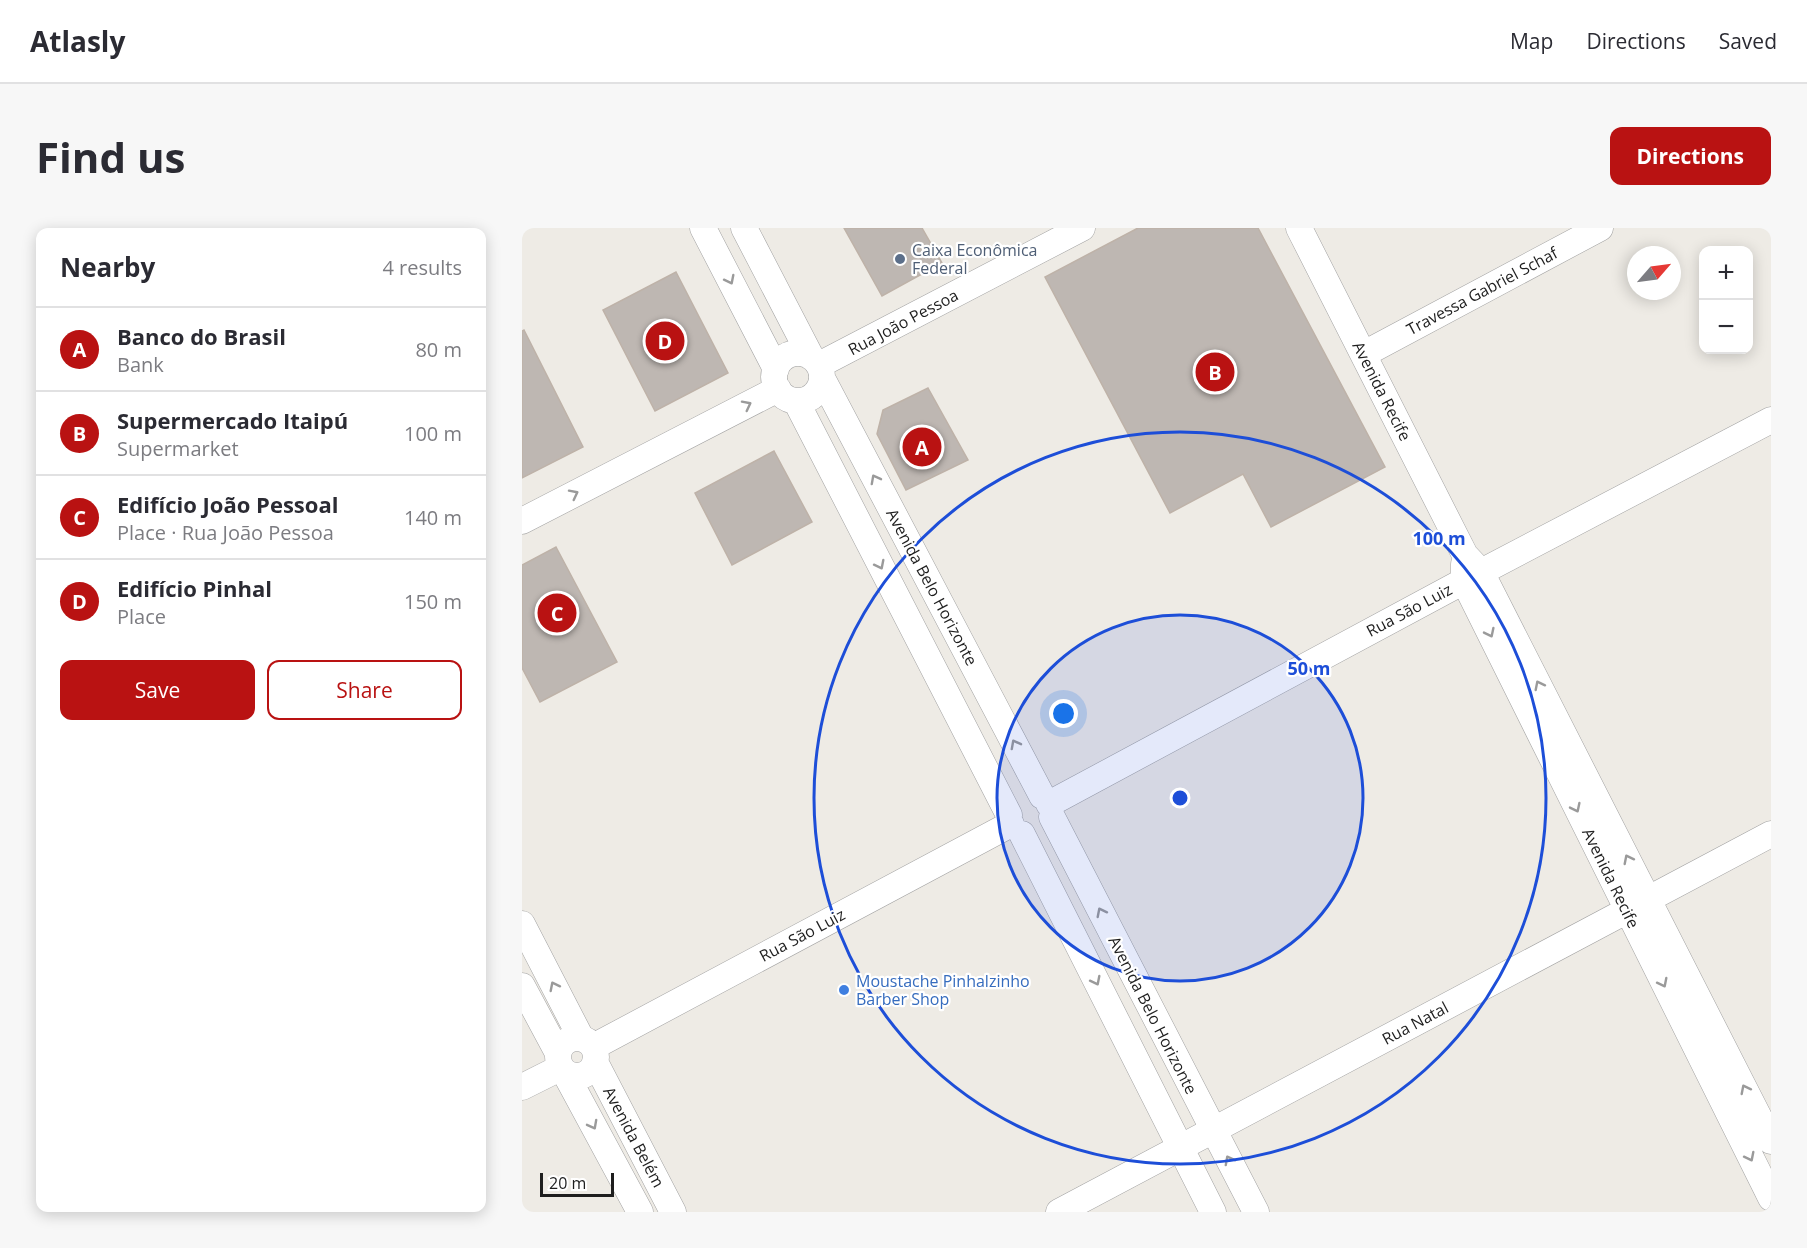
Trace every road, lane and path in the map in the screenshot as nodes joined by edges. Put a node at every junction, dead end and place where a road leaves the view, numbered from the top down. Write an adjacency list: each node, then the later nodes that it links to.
1 (703, 228): 8 (street, one-way to 8)
2 (744, 228): 7 (street, Avenida Belo Horizonte)
3 (1082, 228): 7 (street, Rua João Pessoa)
4 (1299, 228): 6 (street, Avenida Recife)
5 (1600, 228): 6 (street, Travessa Gabriel Schaf)
6 (1364, 354): 11 (street, Avenida Recife)
7 (817, 367): 8 (street); 8 (street); 12 (street, Avenida Belo Horizonte, one-way to 7)
8 (783, 386): 10 (street, one-way to 8); 13 (street, one-way to 13)
9 (1771, 420): 11 (street, Rua São Luiz)
10 (522, 521)
11 (1470, 569): 12 (street, Rua São Luiz); 15 (street, Avenida Recife)
12 (1048, 806): 13 (street); 13 (street); 21 (street, Avenida Belo Horizonte, one-way to 12)
13 (1014, 825): 18 (street, Rua São Luiz); 23 (street, one-way to 23)
14 (1771, 834): 15 (street, Rua Natal)
15 (1638, 905): 21 (street, Rua Natal); 22 (street, Avenida Recife, one-way to 15); 24 (street, Avenida Recife, one-way to 24)
16 (522, 924): 18 (street, Avenida Belém, one-way to 16)
17 (522, 986): 19 (street, Avenida Belém)
18 (590, 1049): 19 (street); 19 (street); 25 (street, Avenida Belém)
19 (561, 1065): 20 (street); 26 (street, Avenida Belém, one-way to 26)
20 (522, 1087)
21 (1213, 1130): 23 (street, Rua Natal); 29 (street, Avenida Belo Horizonte, one-way to 21)
22 (1771, 1141)
23 (1180, 1148): 27 (street, Rua Natal); 28 (street)
24 (1771, 1198)
25 (666, 1209)
26 (640, 1212)
27 (1059, 1212)
28 (1213, 1212)
29 (1256, 1212)

